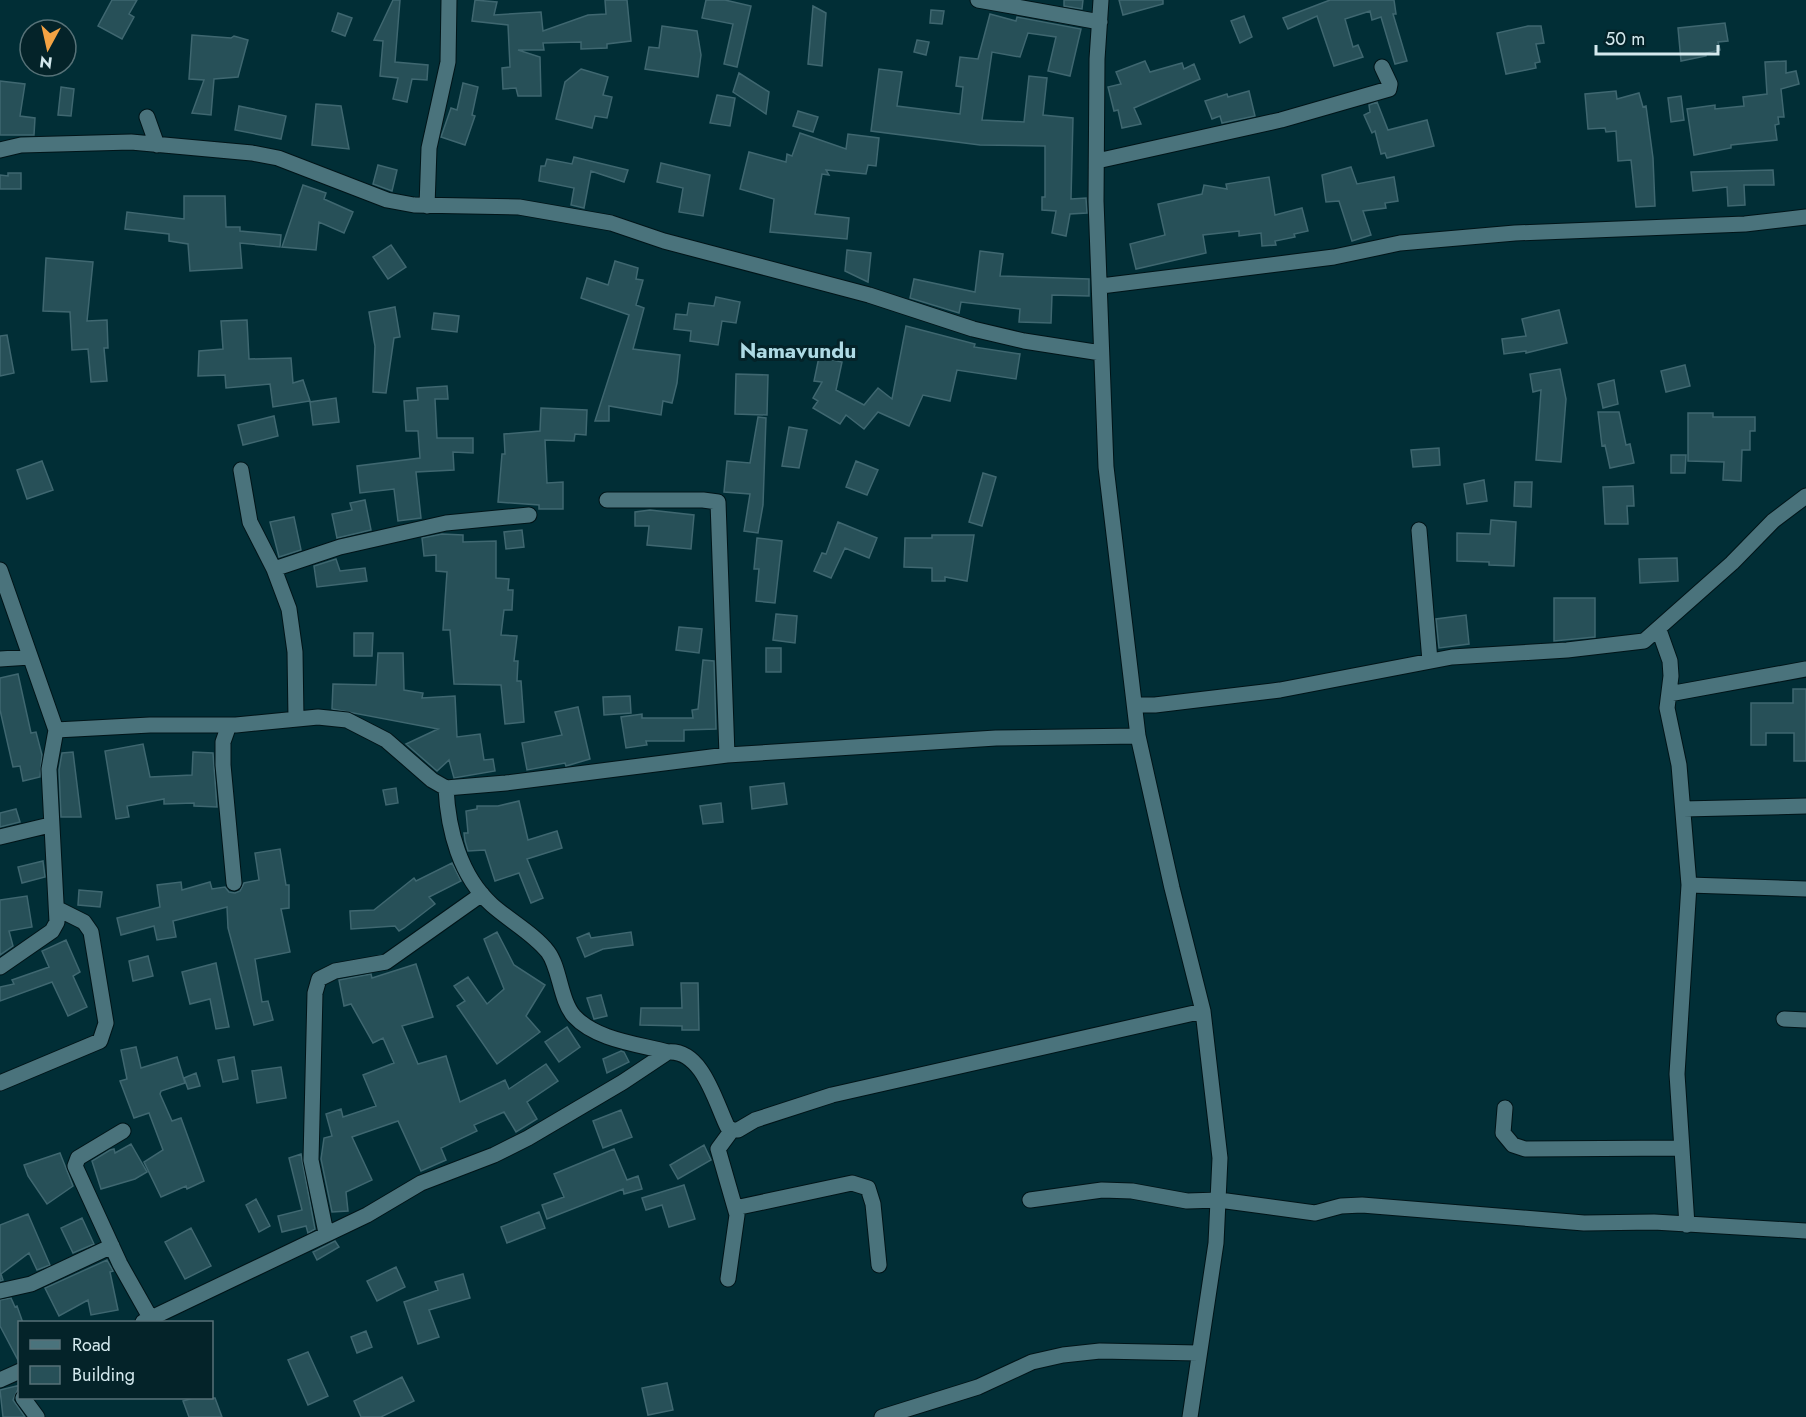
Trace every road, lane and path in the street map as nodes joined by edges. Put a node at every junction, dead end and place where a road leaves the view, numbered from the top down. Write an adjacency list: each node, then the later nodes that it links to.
1 (449, 0): 10 (street)
2 (978, 0): 4 (street)
3 (1101, 0): 4 (street)
4 (1100, 22): 9 (street)
5 (1382, 67): 9 (street)
6 (147, 117): 7 (street)
7 (157, 145): 8 (street); 10 (street)
8 (0, 150)
9 (1097, 161): 12 (street)
10 (427, 206): 13 (street)
11 (1806, 217): 12 (street)
12 (1101, 286): 13 (street)
13 (1101, 353): 27 (street)
14 (241, 470): 19 (street)
15 (1806, 496): 21 (street)
16 (607, 500): 32 (street)
17 (529, 515): 19 (street)
18 (1419, 530): 24 (street)
19 (274, 569): 28 (street)
20 (0, 570): 22 (street)
21 (1659, 630): 24 (street); 26 (street)
22 (30, 657): 23 (street); 30 (street)
23 (0, 659)
24 (1430, 661): 27 (street)
25 (1806, 669): 26 (street)
26 (1669, 694): 35 (street)
27 (1135, 705): 31 (street)
28 (297, 719): 29 (street); 33 (street)
29 (229, 725): 30 (street); 38 (street)
30 (56, 730): 36 (street)
31 (1138, 736): 32 (street); 44 (street)
32 (727, 755): 33 (street)
33 (446, 788): 41 (street)
34 (1806, 807): 35 (street)
35 (1683, 809): 39 (street)
36 (50, 825): 37 (street); 42 (street)
37 (0, 837)
38 (234, 883)
39 (1689, 885): 40 (street); 52 (street)
40 (1806, 889)
41 (482, 894): 47 (street); 58 (street)
42 (58, 909): 43 (street); 48 (street)
43 (0, 967)
44 (1203, 1011): 50 (street); 54 (street)
45 (1784, 1019): 46 (street)
46 (1806, 1020)
47 (668, 1052): 50 (street); 58 (street)
48 (0, 1083)
49 (1505, 1108): 52 (street)
50 (732, 1130): 55 (street)
51 (123, 1131): 59 (street)
52 (1681, 1148): 56 (street)
53 (1030, 1200): 54 (street)
54 (1219, 1200): 56 (street); 64 (street)
55 (735, 1208): 60 (street); 61 (street)
56 (1687, 1225): 57 (street)
57 (1806, 1231)
58 (326, 1233): 63 (street)
59 (112, 1246): 62 (street); 63 (street)
60 (879, 1265)
61 (728, 1279)
62 (0, 1291)
63 (147, 1321)
64 (1198, 1353): 67 (street); 68 (street)
65 (24, 1399): 66 (street)
66 (37, 1417)
67 (882, 1417)
68 (1190, 1417)

